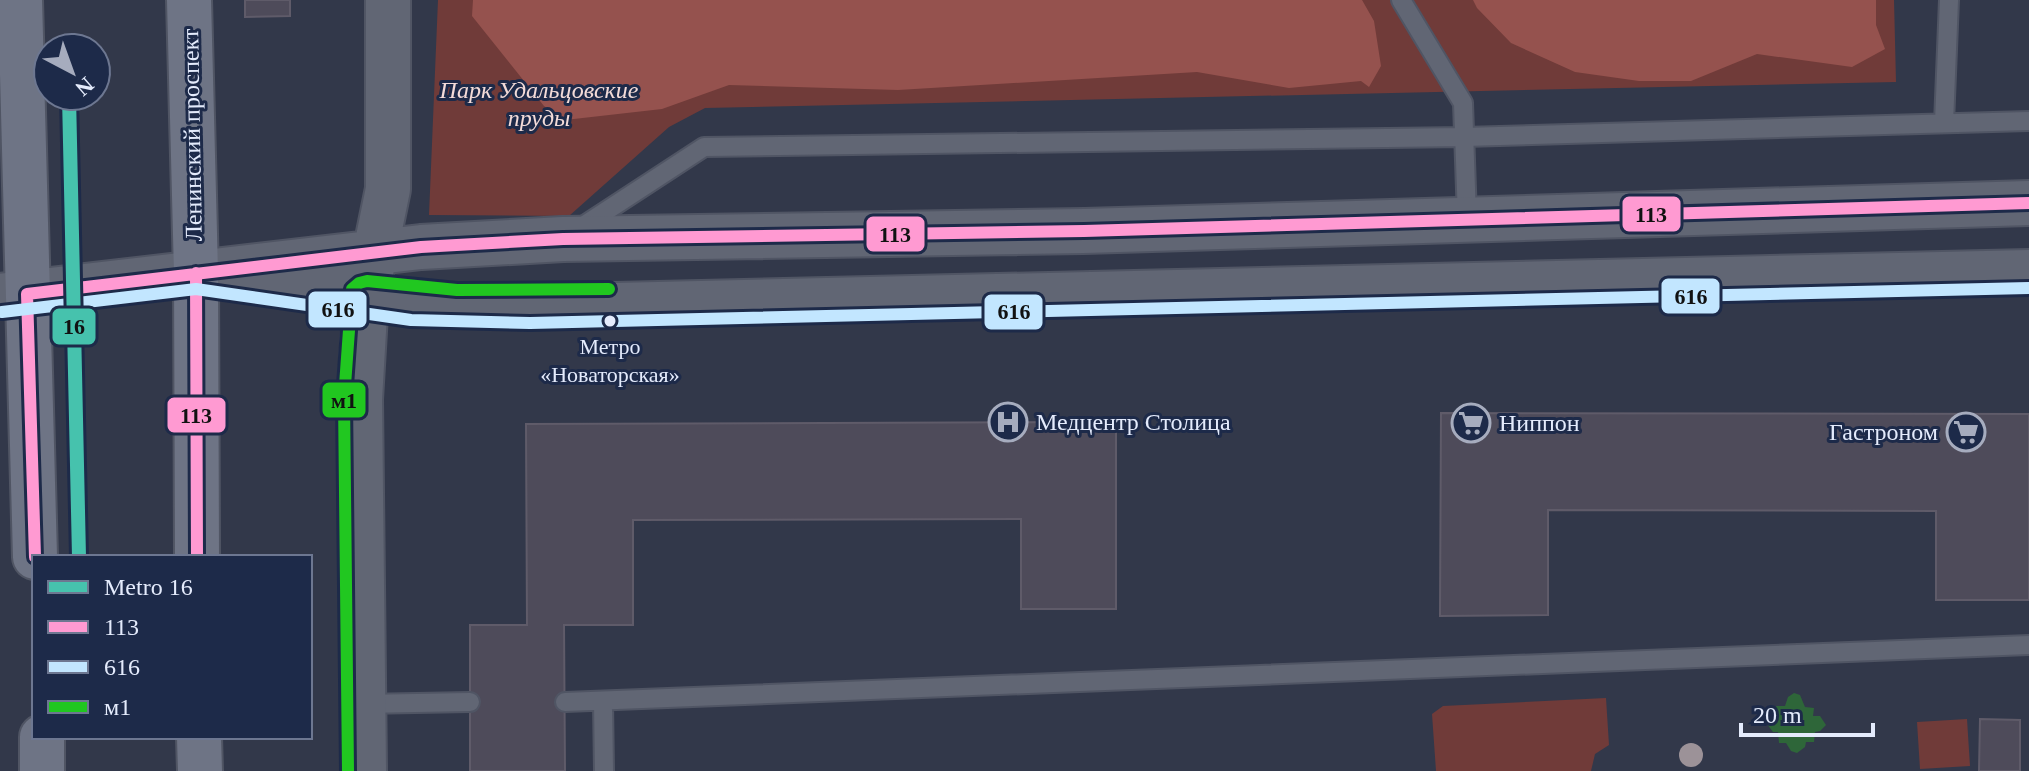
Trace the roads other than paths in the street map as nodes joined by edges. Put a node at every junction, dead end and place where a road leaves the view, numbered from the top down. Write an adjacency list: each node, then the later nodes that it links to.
1 (20, 0): 15 (main road)
2 (189, 0): 14 (main road, Ленинский проспект)
3 (388, 0): 12 (street)
4 (1401, 0): 8 (lane)
5 (1949, 0): 7 (lane)
6 (2029, 121): 7 (lane)
7 (1944, 123): 8 (lane)
8 (1464, 137): 10 (lane); 11 (lane)
9 (2029, 203): 10 (street)
10 (1467, 218): 11 (street)
11 (563, 239): 12 (street)
12 (373, 254): 14 (street); 16 (street)
13 (2029, 272): 16 (street)
14 (196, 273): 15 (street); 16 (street); 18 (main road, Ленинский проспект)
15 (14, 295): 17 (main road)
16 (366, 297): 23 (street)
17 (35, 555)
18 (197, 555)
19 (2029, 645): 22 (lane)
20 (470, 702): 23 (lane)
21 (565, 702): 22 (lane)
22 (603, 702): 29 (lane)
23 (362, 704): 28 (street)
24 (42, 739): 26 (main road)
25 (199, 739): 27 (main road)
26 (42, 771)
27 (200, 771)
28 (364, 771)
29 (604, 771)

